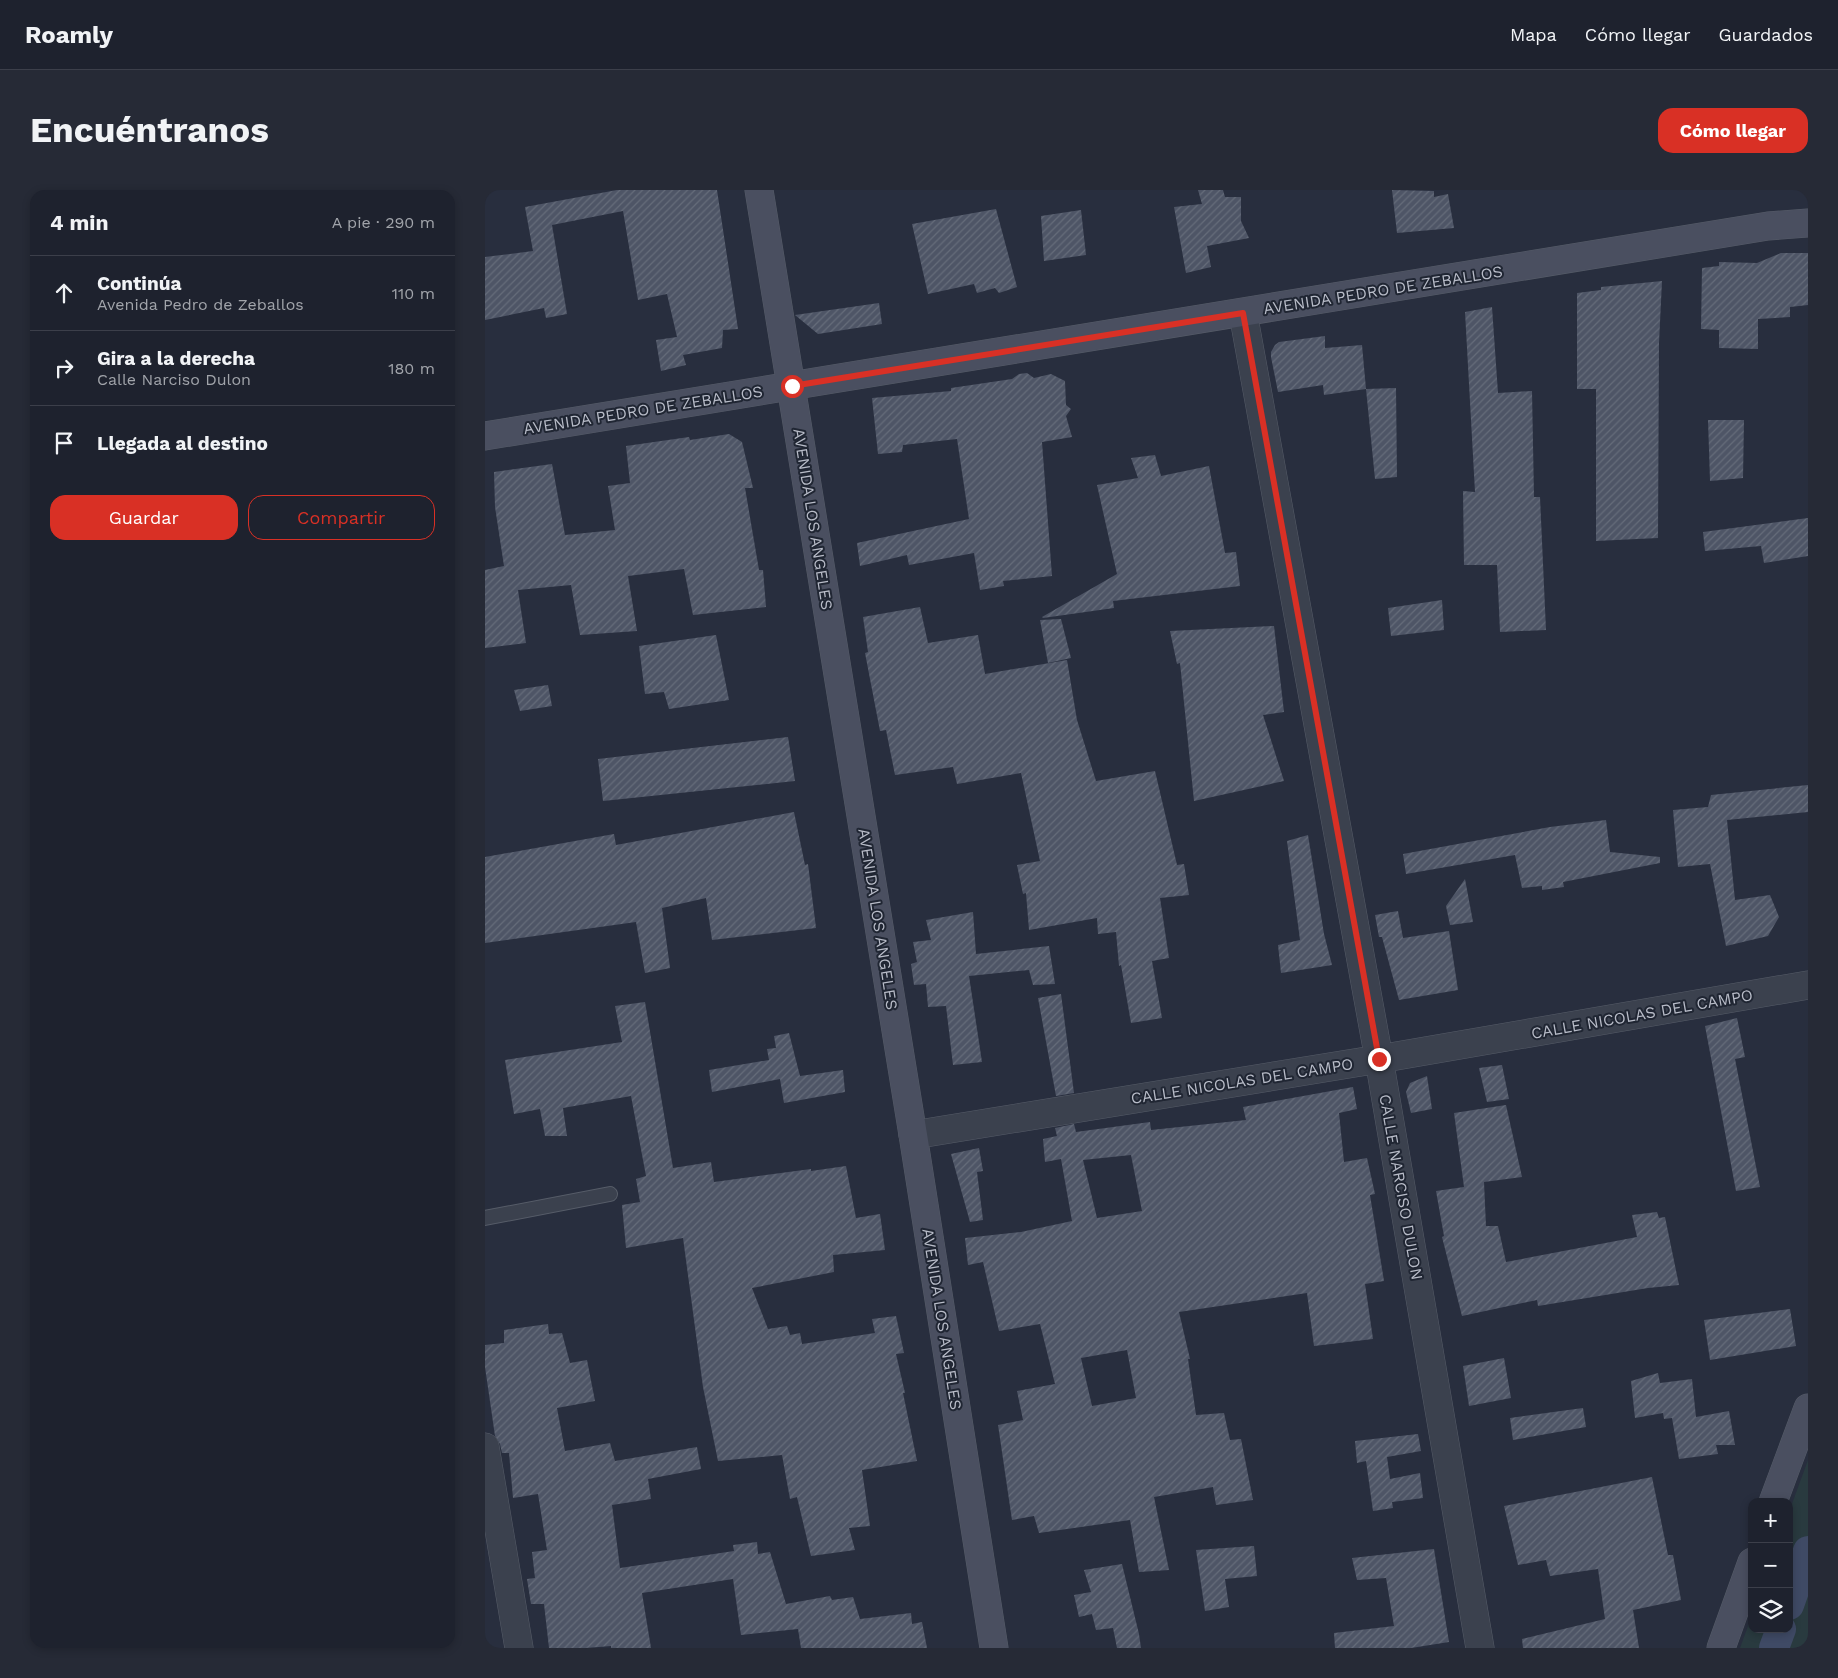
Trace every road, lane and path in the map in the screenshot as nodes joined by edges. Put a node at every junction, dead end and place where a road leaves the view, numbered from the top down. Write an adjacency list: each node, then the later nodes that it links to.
1 (759, 190): 4 (street, AVENIDA LOS ANGELES)
2 (1808, 223): 3 (street, AVENIDA PEDRO DE ZEBALLOS)
3 (1243, 313): 4 (street, AVENIDA PEDRO DE ZEBALLOS); 7 (street, CALLE NARCISO DULON)
4 (792, 386): 5 (street, AVENIDA PEDRO DE ZEBALLOS); 8 (street, AVENIDA LOS ANGELES)
5 (485, 436)
6 (1808, 985): 7 (street, CALLE NICOLAS DEL CAMPO)
7 (1379, 1059): 8 (street, CALLE NICOLAS DEL CAMPO); 17 (street, CALLE NARCISO DULON)
8 (913, 1135): 16 (street, AVENIDA LOS ANGELES)
9 (610, 1194): 10 (lane)
10 (485, 1218)
11 (1808, 1408): 13 (street)
12 (485, 1447): 15 (street)
13 (1774, 1498)
14 (1748, 1573): 18 (street)
15 (519, 1648)
16 (994, 1648)
17 (1480, 1648)
18 (1721, 1648)

